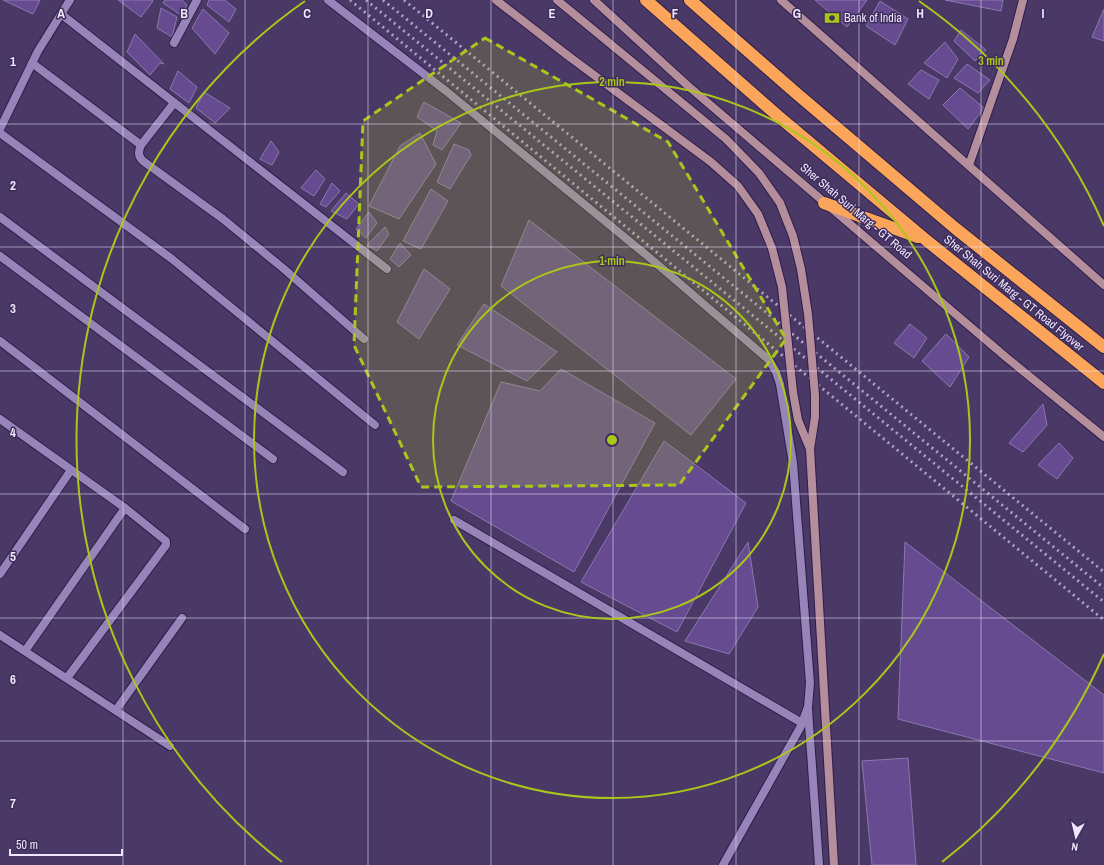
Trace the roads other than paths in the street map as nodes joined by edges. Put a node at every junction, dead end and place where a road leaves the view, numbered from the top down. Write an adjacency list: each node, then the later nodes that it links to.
1 (70, 0): 11 (street)
2 (197, 0): 12 (street)
3 (328, 0): 44 (street)
4 (496, 0): 32 (street, bridge)
5 (558, 0): 32 (street, bridge)
6 (594, 0): 19 (street, Sher Shah Suri Marg - GT Road)
7 (646, 0): 21 (highway, Sher Shah Suri Marg - GT Road)
8 (690, 0): 27 (highway)
9 (781, 0): 18 (street)
10 (1023, 0): 18 (street)
11 (61, 14): 13 (street); 14 (street)
12 (174, 44)
13 (32, 63): 15 (street); 17 (street)
14 (174, 103): 17 (street); 23 (street)
15 (0, 129)
16 (0, 133): 30 (street)
17 (140, 145): 25 (street)
18 (969, 166): 24 (street)
19 (824, 203): 21 (highway); 31 (street, Sher Shah Suri Marg - GT Road)
20 (0, 217): 35 (street)
21 (926, 240): 28 (highway, Sher Shah Suri Marg - GT Road Flyover)
22 (0, 256): 33 (street)
23 (387, 269)
24 (1104, 285)
25 (364, 339)
26 (0, 340): 38 (street)
27 (1104, 347)
28 (1104, 383)
29 (1, 423): 34 (street)
30 (375, 425)
31 (1104, 437)
32 (810, 449): 50 (street)
33 (273, 459)
34 (71, 470): 36 (street); 39 (street)
35 (343, 472)
36 (125, 508): 42 (street); 43 (street)
37 (454, 520): 46 (street)
38 (245, 529)
39 (0, 574)
40 (182, 618): 45 (street)
41 (0, 635): 42 (street)
42 (25, 651): 43 (street)
43 (67, 678): 45 (street)
44 (808, 707): 46 (street); 49 (street)
45 (116, 710): 47 (street)
46 (802, 723): 48 (street)
47 (170, 746)
48 (723, 865)
49 (819, 865)
50 (834, 865)

